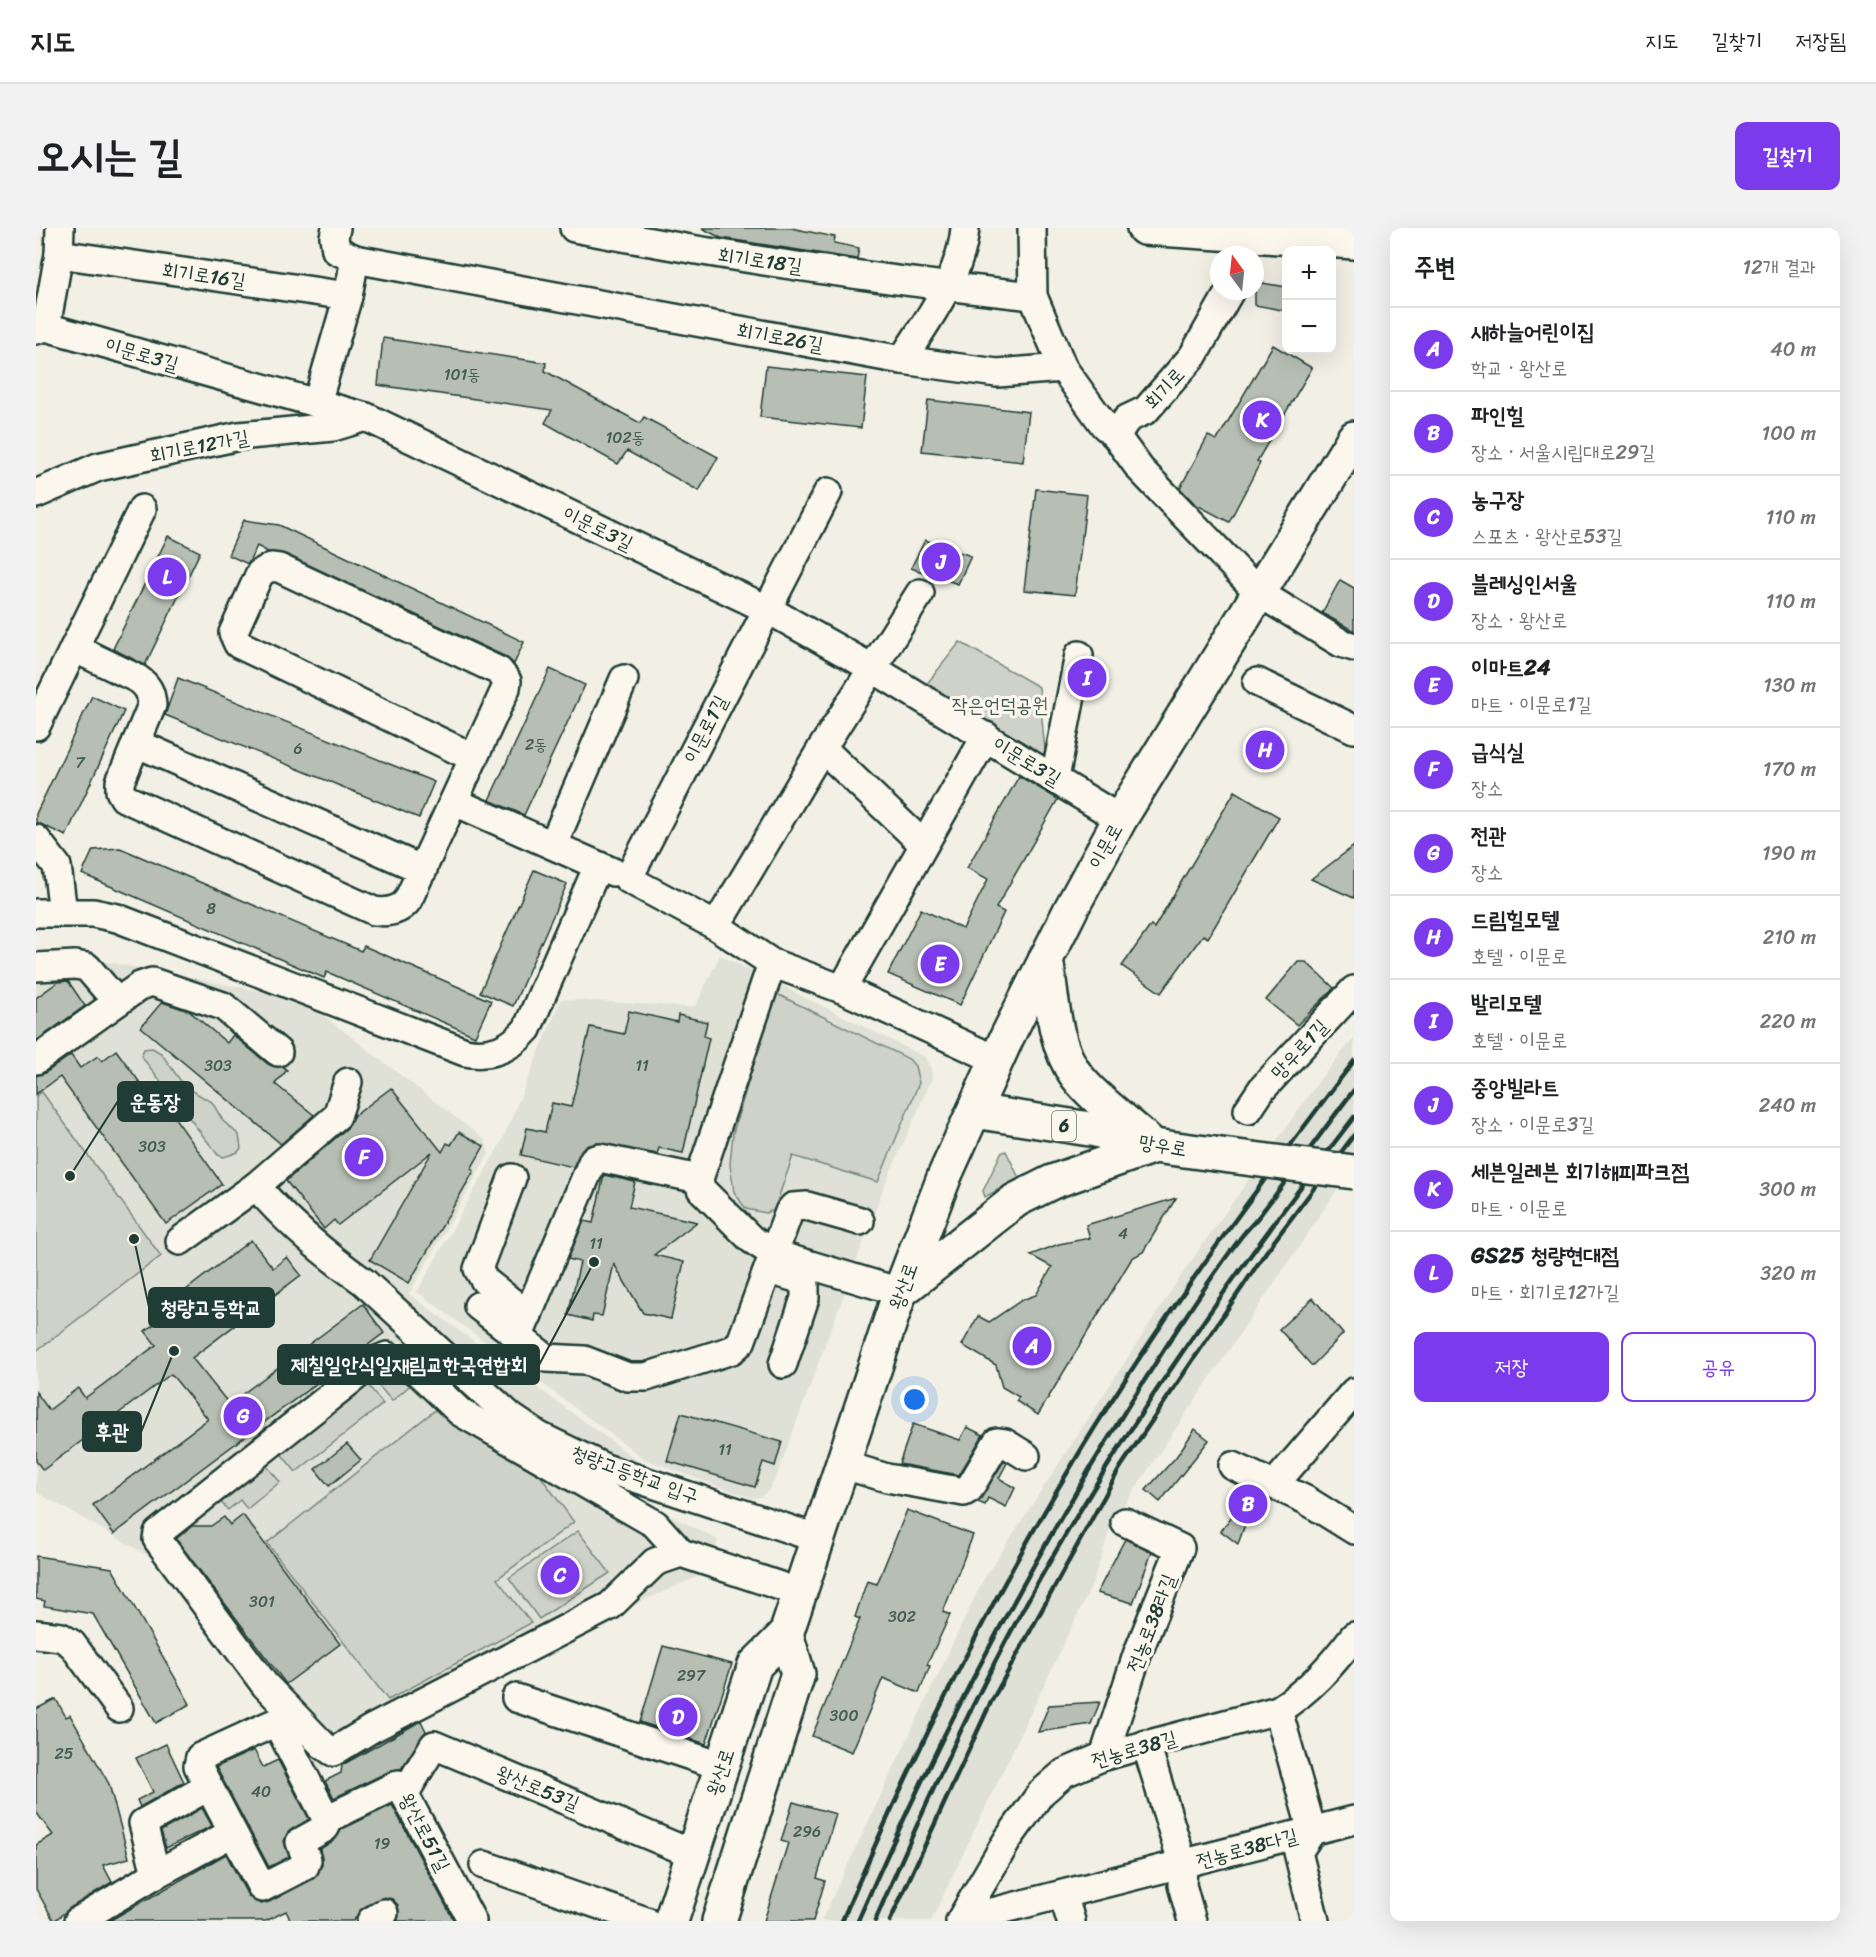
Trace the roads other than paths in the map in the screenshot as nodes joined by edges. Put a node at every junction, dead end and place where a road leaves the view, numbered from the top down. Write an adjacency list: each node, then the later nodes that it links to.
1 (336, 228): 10 (street)
2 (574, 228): 6 (street, 회기로18길)
3 (964, 228): 11 (street)
4 (1032, 228): 13 (street)
5 (1144, 228): 8 (main road)
6 (681, 238): 11 (street, 회기로18길)
7 (60, 241): 12 (street, 회기로16길); 15 (street, 회기로16길)
8 (1241, 244): 9 (main road)
9 (1350, 245)
10 (356, 259): 12 (street); 16 (street, 회기로26길)
11 (947, 287): 13 (street, 회기로18길); 16 (street)
12 (348, 296): 18 (street)
13 (1033, 296): 17 (street)
14 (1225, 300): 20 (street, 회기로)
15 (41, 328): 18 (street, 이문로3길)
16 (902, 360): 17 (street, 회기로26길)
17 (1063, 368): 20 (street)
18 (317, 403): 19 (street, 이문로3길)
19 (366, 417): 23 (street, 회기로12가길); 27 (street, 이문로3길)
20 (1116, 436): 26 (street)
21 (1354, 438): 26 (main road, 이문로)
22 (828, 492): 27 (street, 이문로1길)
23 (36, 494)
24 (142, 509): 29 (street)
25 (920, 593): 31 (street)
26 (1259, 593): 28 (street); 42 (main road, 이문로)
27 (767, 609): 31 (street, 이문로3길); 48 (street, 이문로1길)
28 (1354, 647)
29 (74, 648): 34 (street); 37 (street)
30 (1079, 655): 40 (street)
31 (872, 668): 36 (street, 이문로3길); 38 (street)
32 (624, 680): 45 (street)
33 (1257, 682): 35 (street)
34 (36, 726)
35 (1354, 729)
36 (986, 736): 40 (street, 이문로3길); 44 (street)
37 (136, 743): 47 (street); 47 (street)
38 (822, 748): 44 (street); 51 (street)
39 (474, 758): 39 (street); 41 (street)
40 (1055, 778): 42 (street, 이문로3길)
41 (455, 802): 45 (street); 47 (street)
42 (1120, 819): 52 (main road, 이문로)
43 (36, 839): 49 (street)
44 (923, 844): 55 (street)
45 (553, 845): 46 (street)
46 (598, 866): 48 (street); 49 (street)
47 (423, 870)
48 (628, 879): 51 (street)
49 (63, 912): 50 (street)
50 (36, 913)
51 (716, 926): 53 (street)
52 (1046, 958): 60 (main road, 이문로); 64 (main road)
53 (772, 963): 55 (street); 67 (street)
54 (36, 968): 57 (street)
55 (842, 989): 60 (street)
56 (1354, 990): 62 (street, 망우로1길)
57 (117, 1002): 58 (street); 59 (street)
58 (278, 1052)
59 (36, 1060)
60 (997, 1060): 63 (main road, 이문로)
61 (348, 1082): 68 (street)
62 (1248, 1110)
63 (974, 1111): 64 (main road, 망우로 / 6); 72 (main road, 왕산로)
64 (1154, 1146): 65 (main road, 망우로 / 6, bridge); 72 (main road)
65 (1354, 1172)
66 (512, 1178): 74 (street)
67 (699, 1179): 71 (street); 74 (street)
68 (256, 1185): 70 (street); 83 (street, 청량고등학교 입구)
69 (860, 1221): 71 (street)
70 (180, 1241)
71 (771, 1262): 72 (street); 74 (street); 75 (street)
72 (900, 1292): 78 (main road, 왕산로)
73 (478, 1306): 74 (street)
74 (523, 1326)
75 (783, 1364)
76 (1354, 1392): 80 (street)
77 (1026, 1456): 78 (street)
78 (844, 1465): 83 (main road, 왕산로)
79 (1233, 1466): 80 (street)
80 (1274, 1485): 82 (street)
81 (1125, 1522): 93 (street, 전농로38라길)
82 (1354, 1530)
83 (819, 1539): 85 (main road, 왕산로)
84 (681, 1553): 84 (street); 85 (street)
85 (801, 1593): 87 (main road, 왕산로)
86 (36, 1634): 90 (street)
87 (786, 1634): 94 (main road, 왕산로); 111 (main road)
88 (1354, 1636): 91 (street, 전농로38길)
89 (516, 1698): 94 (street)
90 (119, 1708)
91 (1278, 1710): 92 (street, 전농로38길); 99 (street, 전농로38다길)
92 (1146, 1744): 93 (street, 전농로38길); 103 (street, 전농로38다길)
93 (1104, 1755): 106 (street, 전농로38길)
94 (721, 1766): 101 (main road, 왕산로)
95 (203, 1777): 97 (street); 100 (street); 104 (street)
96 (405, 1793): 97 (street, 왕산로51길); 101 (street, 왕산로53길); 108 (street, 왕산로51길)
97 (327, 1819): 100 (street)
98 (1354, 1820): 99 (street, 전농로38다길)
99 (1312, 1831): 103 (street, 전농로38다길); 114 (street)
100 (232, 1833): 104 (street)
101 (693, 1854): 110 (main road, 왕산로)
102 (484, 1865): 109 (street)
103 (1183, 1865): 105 (street, 전농로38다길); 113 (street)
104 (156, 1874): 107 (street)
105 (1063, 1895): 106 (street, 전농로38다길); 112 (street)
106 (960, 1920)
107 (78, 1921)
108 (472, 1921)
109 (646, 1921)
110 (671, 1921)
111 (719, 1921)
112 (1071, 1921)
113 (1192, 1921)
114 (1315, 1921)

